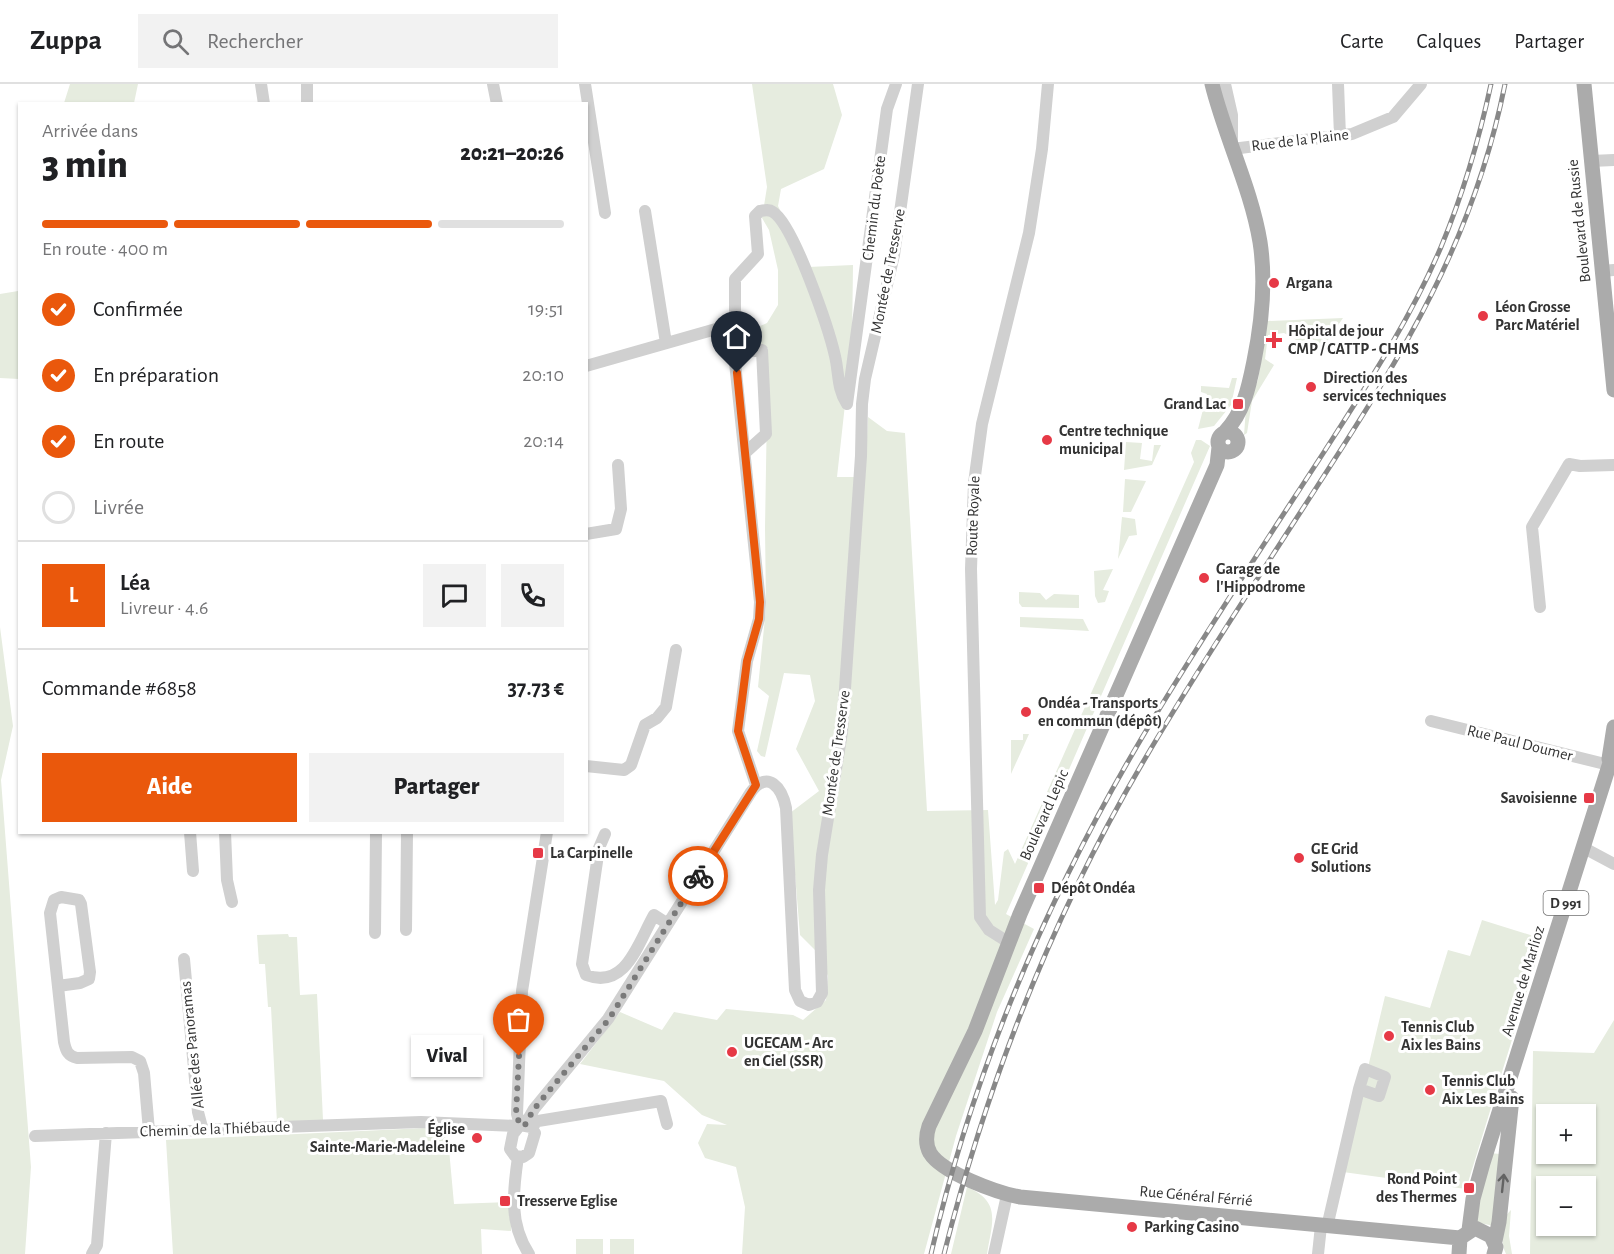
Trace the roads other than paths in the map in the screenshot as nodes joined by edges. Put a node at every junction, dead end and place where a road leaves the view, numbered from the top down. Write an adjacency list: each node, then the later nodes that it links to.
1 (261, 84): 13 (street)
2 (307, 84): 14 (street)
3 (493, 84): 15 (street)
4 (585, 84): 16 (street)
5 (896, 84): 29 (street, Chemin du Poète)
6 (918, 84): 25 (street, Montée de Tresserve)
7 (1048, 84): 54 (street, Route Royale)
8 (1212, 84): 19 (main road)
9 (1225, 84): 19 (street)
10 (1338, 84): 18 (street)
11 (1421, 84): 18 (street, Rue de la Plaine)
12 (1588, 89): 20 (main road, Boulevard de Russie)
13 (264, 102)
14 (307, 102)
15 (497, 102)
16 (588, 102)
17 (588, 103): 22 (street)
18 (1340, 136): 19 (street, Rue de la Plaine)
19 (1232, 149): 54 (main road, Boulevard Lepic)
20 (1601, 161): 23 (main road, Boulevard de Russie)
21 (645, 211): 26 (street)
22 (605, 213)
23 (1608, 270): 24 (main road, Boulevard de Russie); 28 (main road, Boulevard de Russie)
24 (1614, 313)
25 (875, 334): 29 (street); 40 (street, Montée de Tresserve)
26 (666, 343): 27 (street); 29 (street)
27 (588, 365)
28 (1614, 390)
29 (847, 404)
30 (746, 452): 30 (street); 40 (street)
31 (618, 465): 33 (street)
32 (1614, 465): 34 (street)
33 (588, 534)
34 (1540, 607)
35 (676, 650): 39 (street)
36 (1431, 721): 38 (street, Rue Paul Doumer)
37 (1614, 727): 38 (main road, Avenue de Marlioz / D 991)
38 (1611, 758): 47 (main road, Avenue de Marlioz / D 991)
39 (588, 766)
40 (756, 785): 51 (street)
41 (190, 834): 49 (street)
42 (225, 834): 50 (street)
43 (376, 834): 53 (street)
44 (407, 834): 52 (street)
45 (547, 834): 60 (street)
46 (605, 834): 51 (street)
47 (1584, 848): 48 (street); 57 (main road, Avenue de Marlioz / D 991)
48 (1614, 864)
49 (193, 871)
50 (232, 902)
51 (668, 924): 60 (street)
52 (406, 930)
53 (375, 933)
54 (1008, 942): 66 (main road, Boulevard Lepic)
55 (184, 959): 62 (street, Allée des Panoramas)
56 (58, 986): 56 (street); 61 (street)
57 (1514, 1070): 69 (main road, Avenue de Marlioz / D 991); 70 (main road, Avenue de Marlioz / D 991, one-way to 57)
58 (1359, 1089): 68 (street)
59 (667, 1124): 60 (street)
60 (521, 1127): 62 (street, Chemin de la Thiébaude); 65 (street); 65 (street)
61 (149, 1131): 62 (street, Chemin de la Thiébaude); 63 (street, Chemin de la Thiébaude)
62 (203, 1131)
63 (106, 1133): 64 (street, Chemin de la Thiébaude); 71 (street)
64 (35, 1136)
65 (518, 1157): 72 (street)
66 (955, 1171): 67 (main road, Rue Général Férrié)
67 (1007, 1195): 68 (main road, Rue Général Férrié); 73 (street)
68 (1324, 1226): 69 (main road, Rue Général Férrié); 74 (street)
69 (1461, 1243): 70 (main road)
70 (1495, 1247)
71 (92, 1254)
72 (529, 1254)
73 (994, 1254)
74 (1318, 1254)

